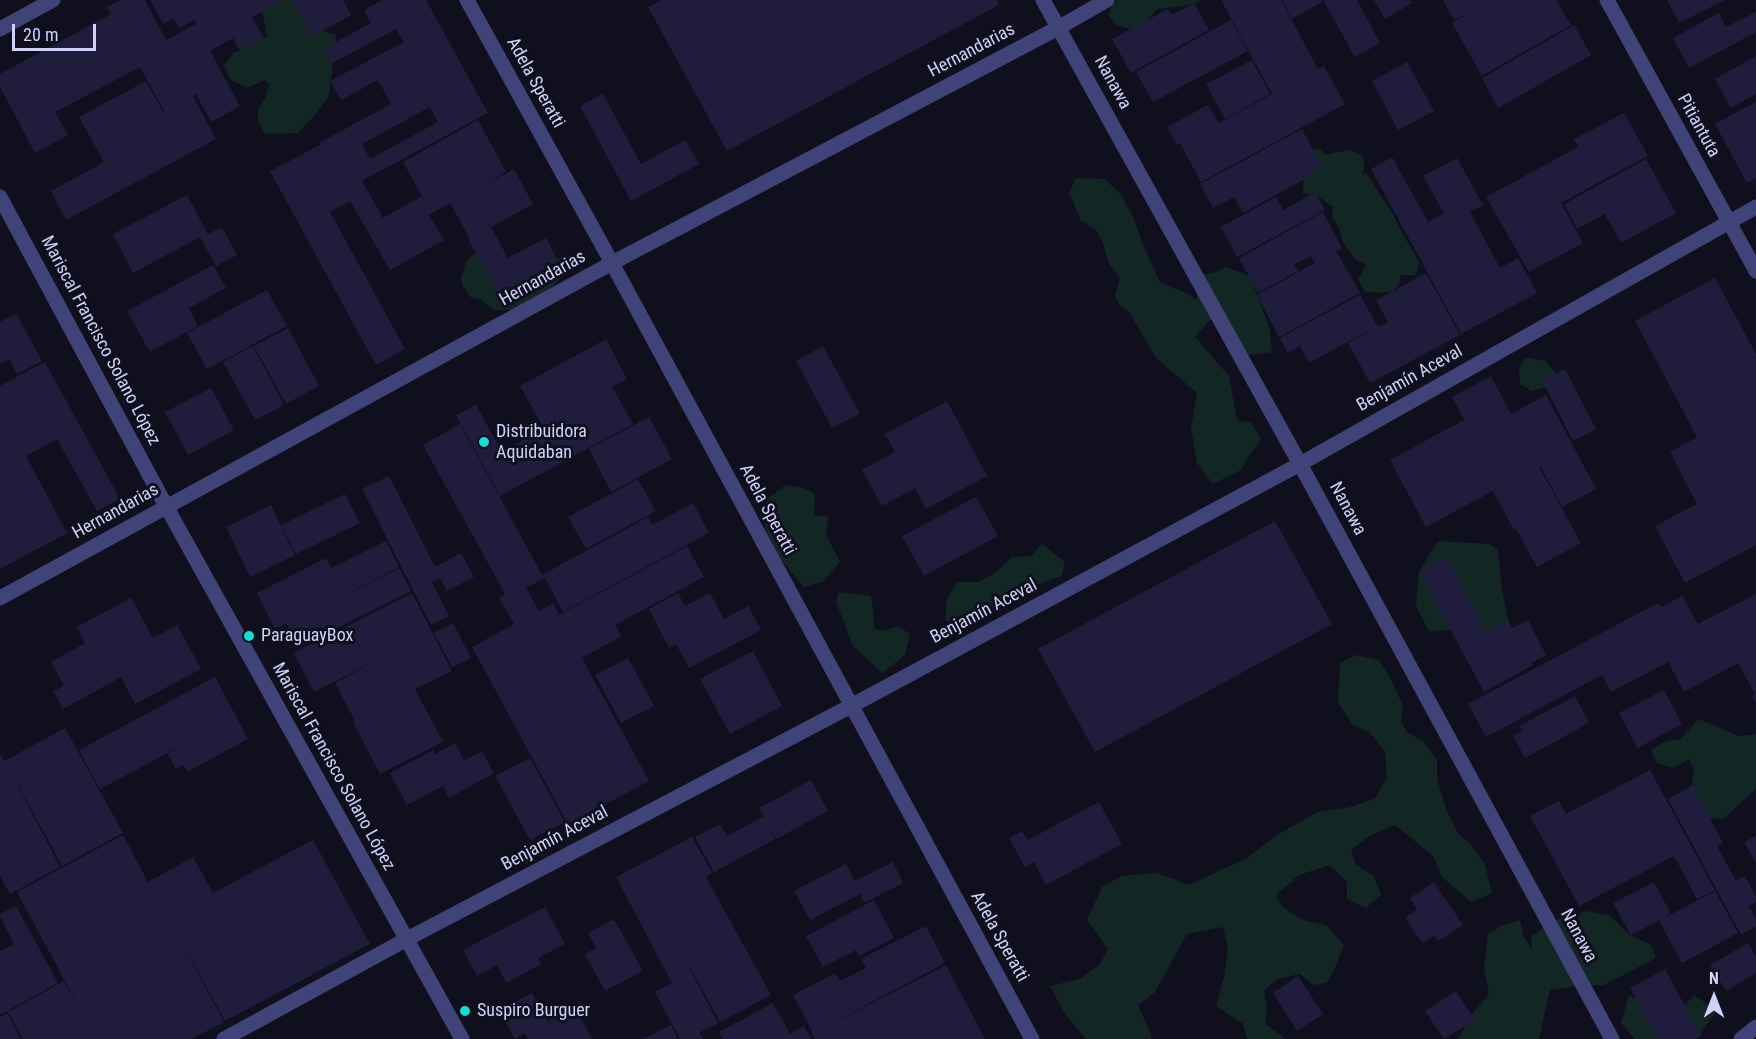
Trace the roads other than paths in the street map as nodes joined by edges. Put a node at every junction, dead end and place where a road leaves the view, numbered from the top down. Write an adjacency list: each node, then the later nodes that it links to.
1 (53, 0): 7 (street)
2 (466, 0): 11 (street, Adela Speratti)
3 (1043, 0): 6 (street, Nanawa)
4 (1107, 0): 6 (street, Hernandarias)
5 (1607, 0): 10 (street, Pitiantuta)
6 (1058, 28): 11 (street, Hernandarias); 13 (street, Nanawa)
7 (0, 29)
8 (0, 197): 14 (street, Mariscal Francisco Solano López)
9 (1756, 207): 10 (street, Benjamín Aceval)
10 (1729, 222): 12 (street, Pitiantuta); 13 (street, Benjamín Aceval)
11 (612, 263): 14 (street, Hernandarias); 16 (street, Adela Speratti)
12 (1756, 271)
13 (1300, 464): 16 (street, Benjamín Aceval); 22 (street, Nanawa)
14 (166, 506): 15 (street, Hernandarias); 17 (street, Mariscal Francisco Solano López)
15 (0, 598)
16 (851, 706): 17 (street, Benjamín Aceval); 21 (street, Adela Speratti)
17 (406, 939): 19 (street, Benjamín Aceval); 20 (street, Mariscal Francisco Solano López)
18 (1756, 1027): 23 (street)
19 (224, 1039)
20 (462, 1039)
21 (1032, 1039)
22 (1612, 1039)
23 (1741, 1039)

